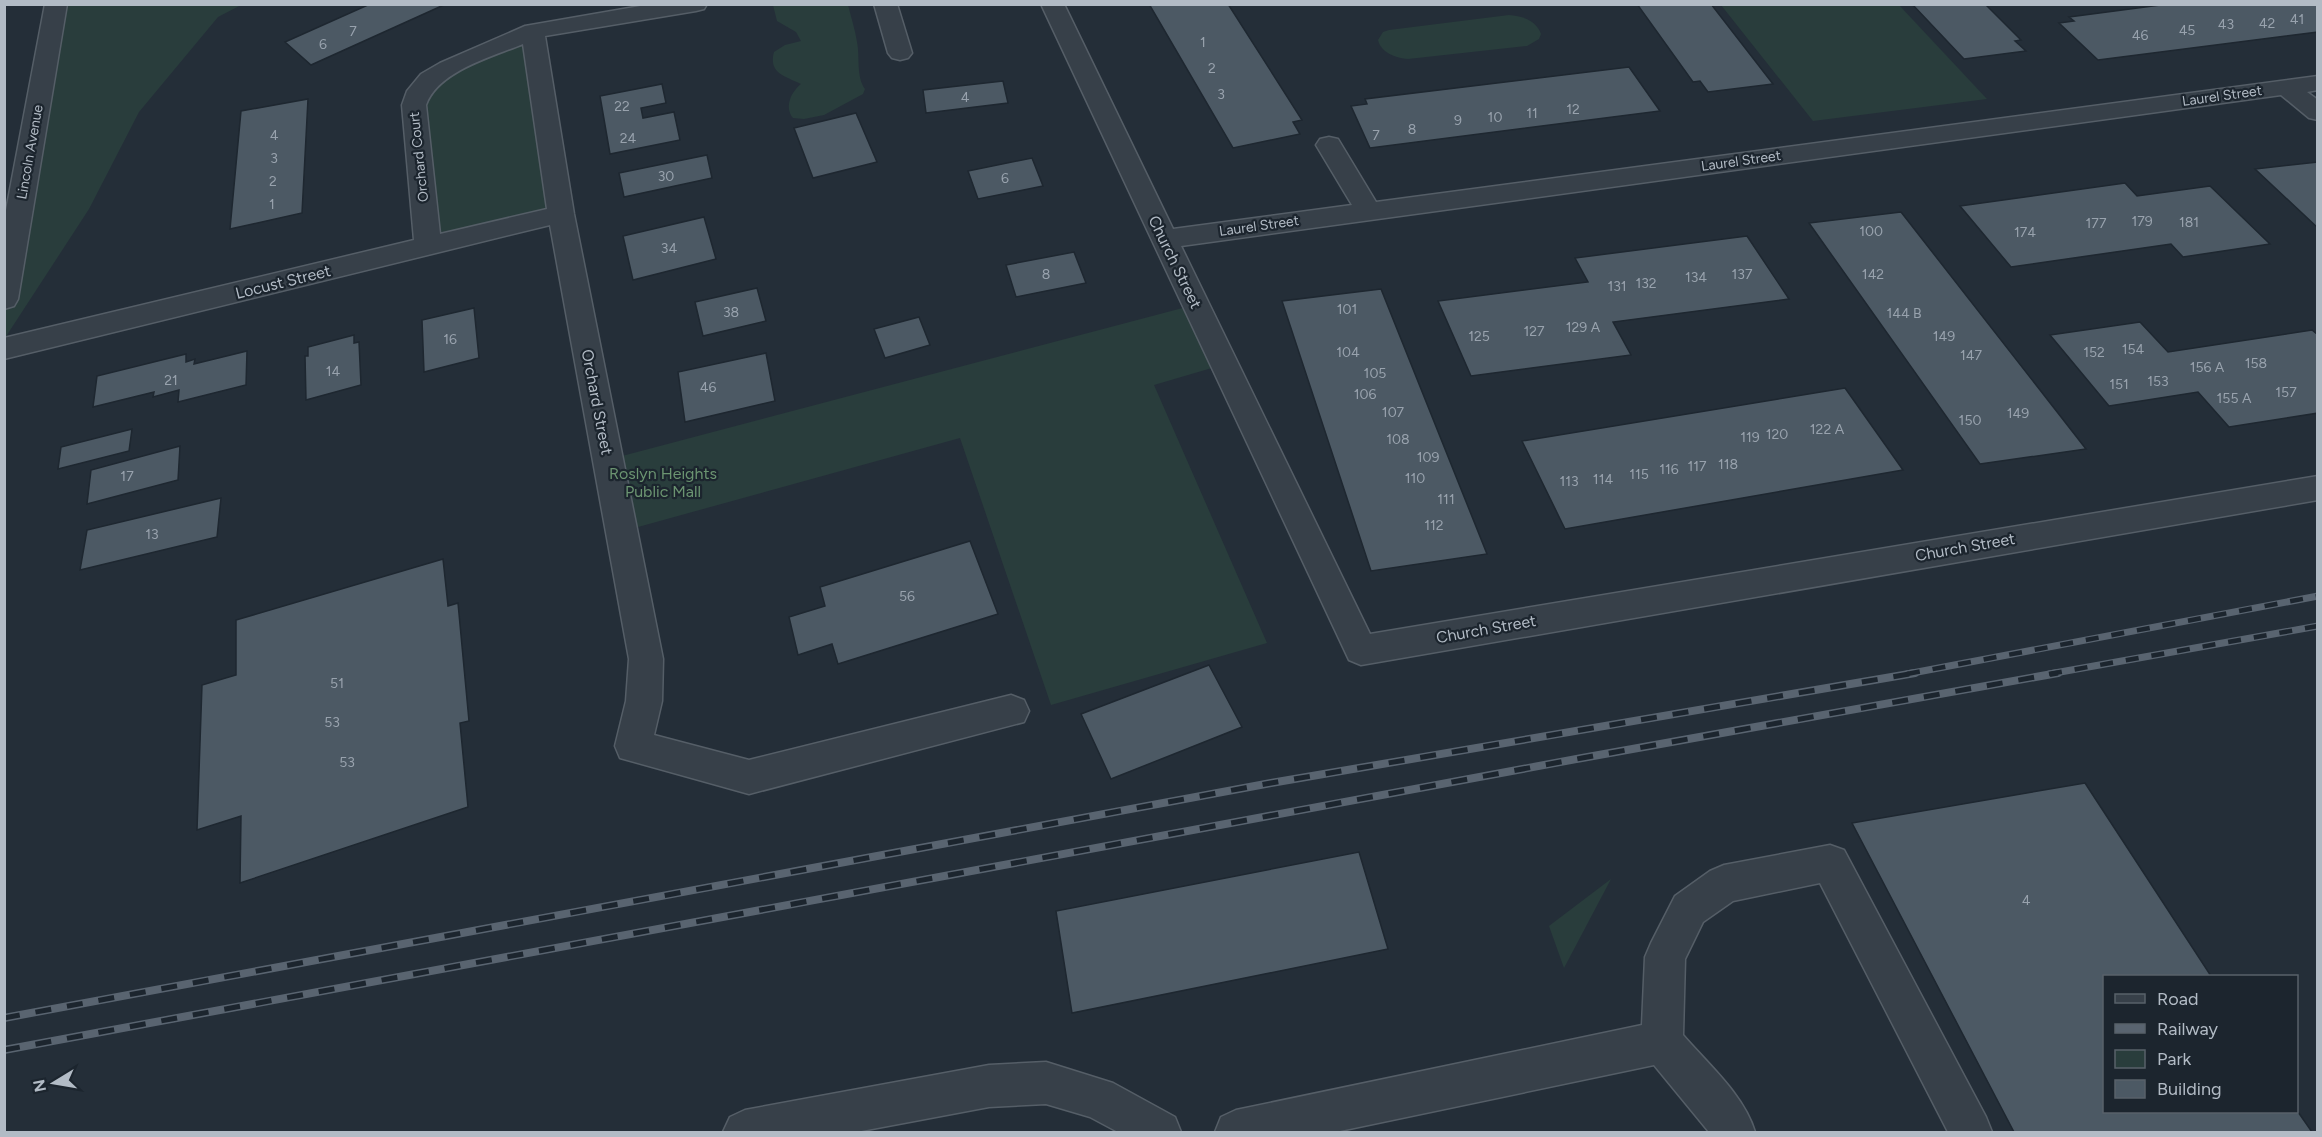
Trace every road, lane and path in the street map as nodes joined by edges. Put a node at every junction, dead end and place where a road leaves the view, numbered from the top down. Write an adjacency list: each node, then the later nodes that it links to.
1 (56, 4): 15 (street, Lincoln Avenue)
2 (696, 4): 5 (street, Orchard Court)
3 (1052, 4): 13 (street, Church Street)
4 (891, 6): 6 (street)
5 (533, 31): 12 (street, Orchard Street); 14 (street, Orchard Court)
6 (900, 53)
7 (2318, 83): 8 (street, Laurel Street)
8 (2286, 87): 9 (street); 11 (street, Laurel Street)
9 (2318, 113)
10 (1329, 145): 11 (street)
11 (1369, 211): 13 (street, Laurel Street)
12 (561, 214): 14 (street, Locust Street); 18 (street, Orchard Street)
13 (1164, 239): 17 (street, Church Street)
14 (428, 246): 16 (street, Locust Street)
15 (4, 299)
16 (4, 349)
17 (2318, 488)
18 (1011, 711)
19 (1662, 1042): 22 (street); 23 (street); 24 (street)
20 (745, 1132): 21 (street)
21 (1160, 1132)
22 (1236, 1132)
23 (1734, 1132)
24 (1971, 1132)

